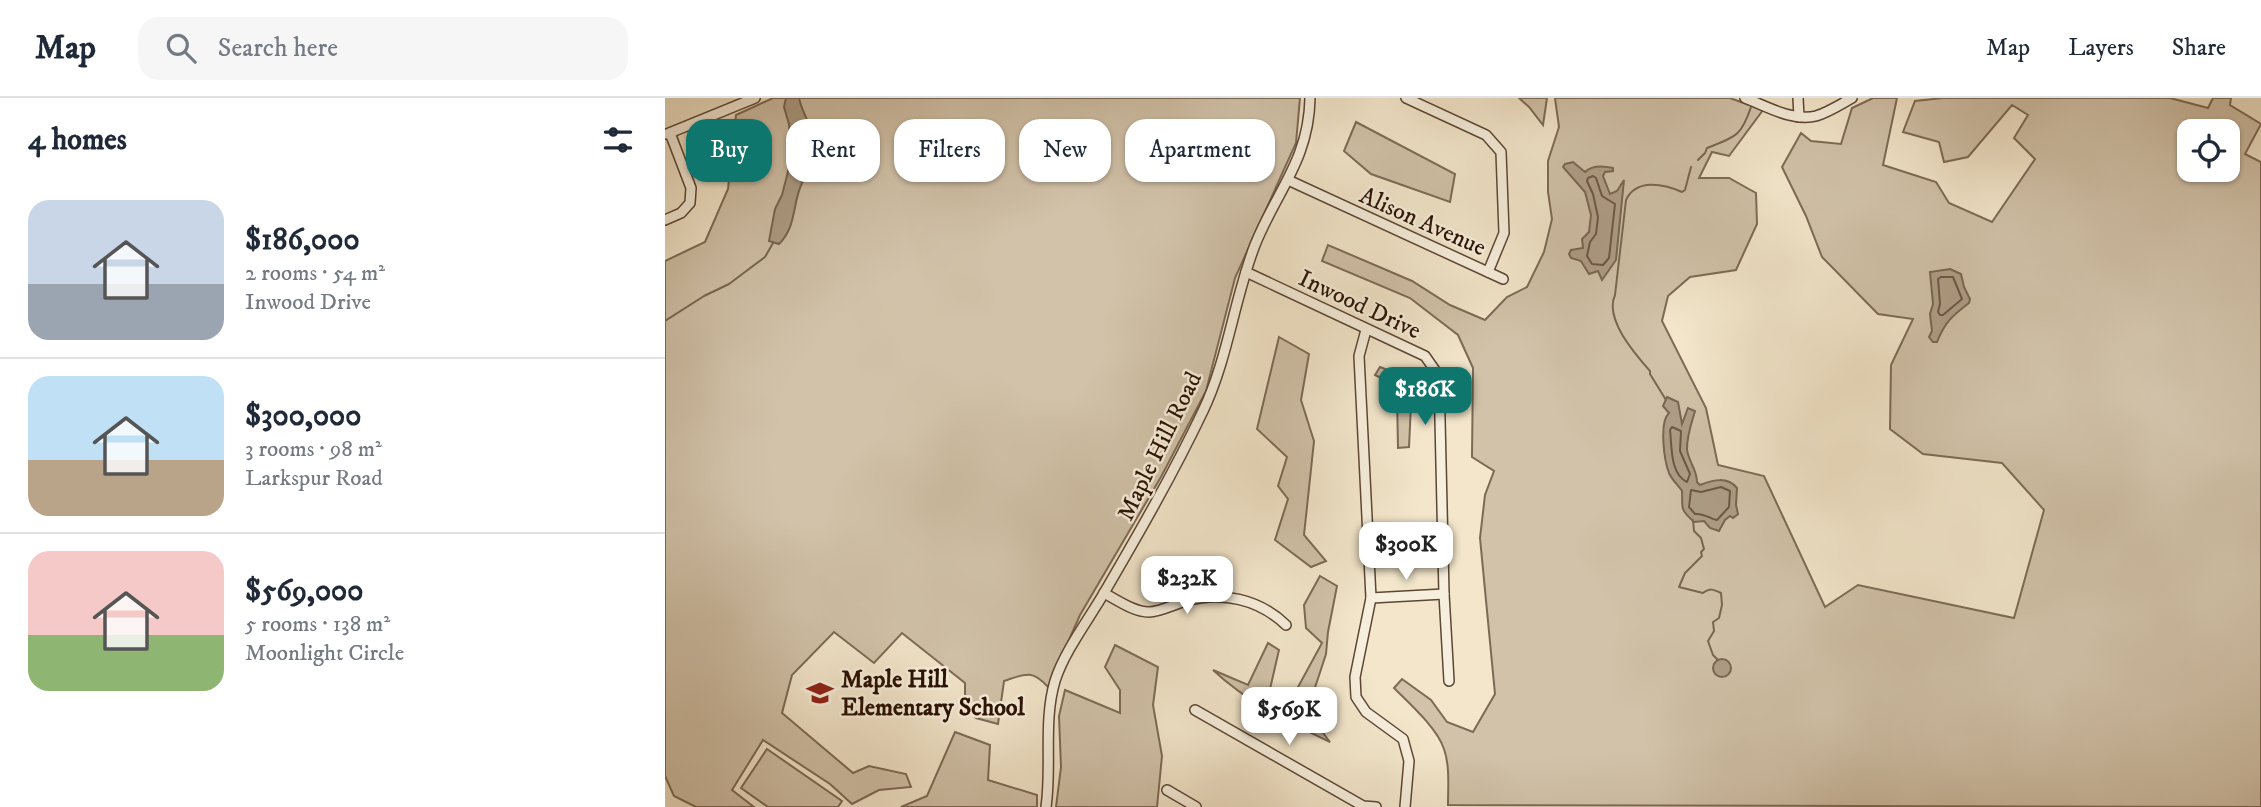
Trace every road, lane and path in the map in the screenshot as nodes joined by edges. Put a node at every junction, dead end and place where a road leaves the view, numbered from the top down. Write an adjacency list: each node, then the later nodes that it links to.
1 (755, 98): 8 (street)
2 (1310, 98): 9 (street, Maple Hill Road)
3 (1406, 98): 12 (street)
4 (1745, 98): 7 (street)
5 (1798, 98): 7 (street)
6 (1852, 98): 7 (street)
7 (1798, 117)
8 (668, 134): 10 (street)
9 (1288, 180): 11 (street, Maple Hill Road); 12 (street, Alison Avenue)
10 (665, 220)
11 (1246, 272): 14 (street, Inwood Drive); 15 (street, Maple Hill Road)
12 (1488, 272): 13 (street, Alison Avenue)
13 (1503, 279)
14 (1366, 330): 16 (street, Inwood Drive); 17 (street)
15 (1104, 593): 18 (street); 22 (street, Maple Hill Road)
16 (1444, 594): 17 (street); 19 (street, Inwood Drive)
17 (1371, 598): 25 (street)
18 (1286, 625)
19 (1449, 681)
20 (1195, 710): 24 (street)
21 (1167, 790): 23 (street)
22 (1046, 807)
23 (1196, 807)
24 (1376, 807)
25 (1405, 807)

